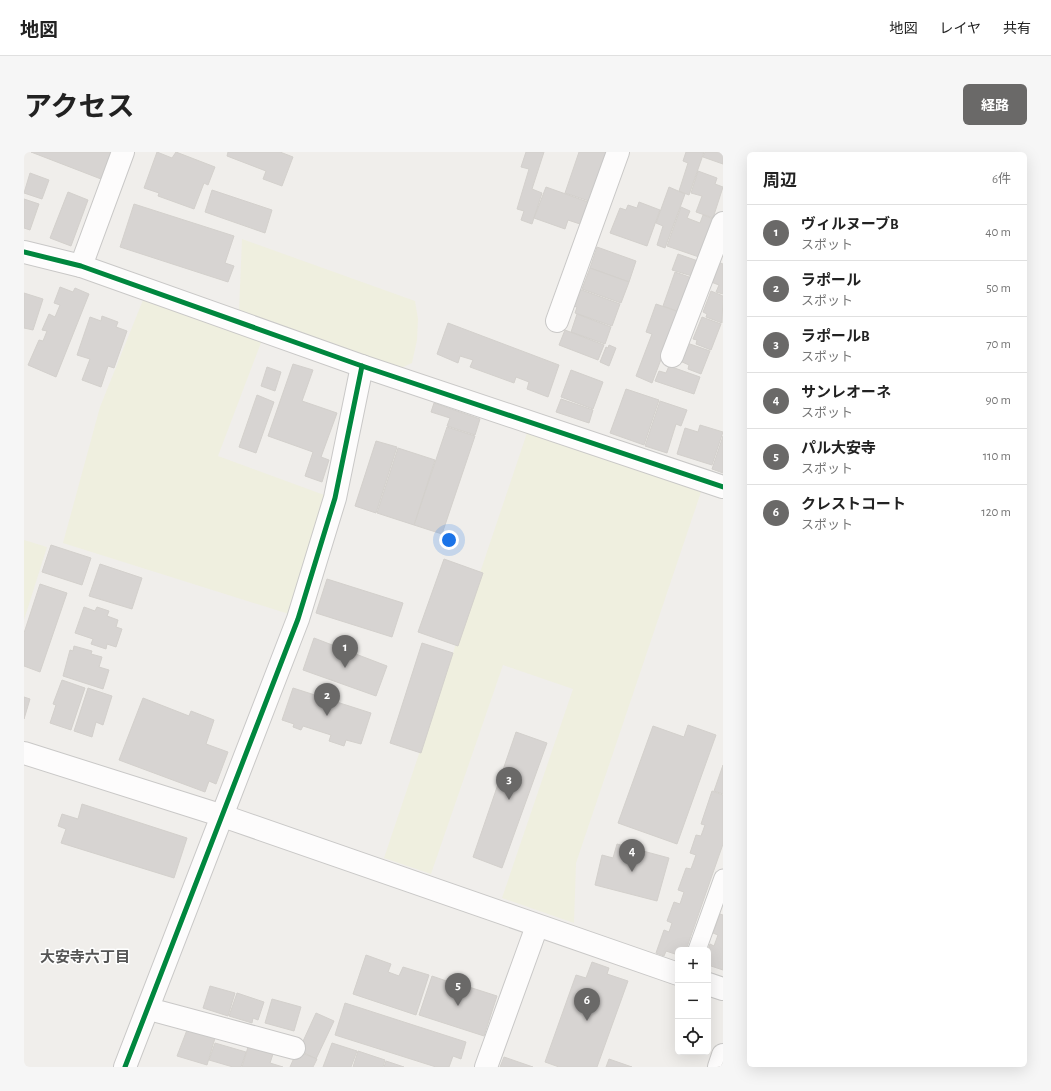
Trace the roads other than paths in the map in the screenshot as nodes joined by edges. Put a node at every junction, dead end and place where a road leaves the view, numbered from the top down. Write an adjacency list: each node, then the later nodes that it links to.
1 (123, 152): 5 (street)
2 (618, 152): 6 (street)
3 (723, 224): 7 (street)
4 (24, 252): 5 (street)
5 (81, 266): 8 (street)
6 (556, 321)
7 (672, 356)
8 (362, 366): 9 (street); 11 (street)
9 (723, 487)
10 (24, 753): 11 (street)
11 (223, 816): 13 (street); 18 (street)
12 (723, 878): 14 (lane)
13 (537, 926): 15 (street); 22 (street)
14 (698, 947)
15 (675, 973)
16 (711, 985): 17 (street)
17 (723, 989)
18 (149, 1009): 19 (street); 21 (street)
19 (294, 1048)
20 (723, 1055): 23 (street)
21 (125, 1067)
22 (486, 1067)
23 (719, 1067)

